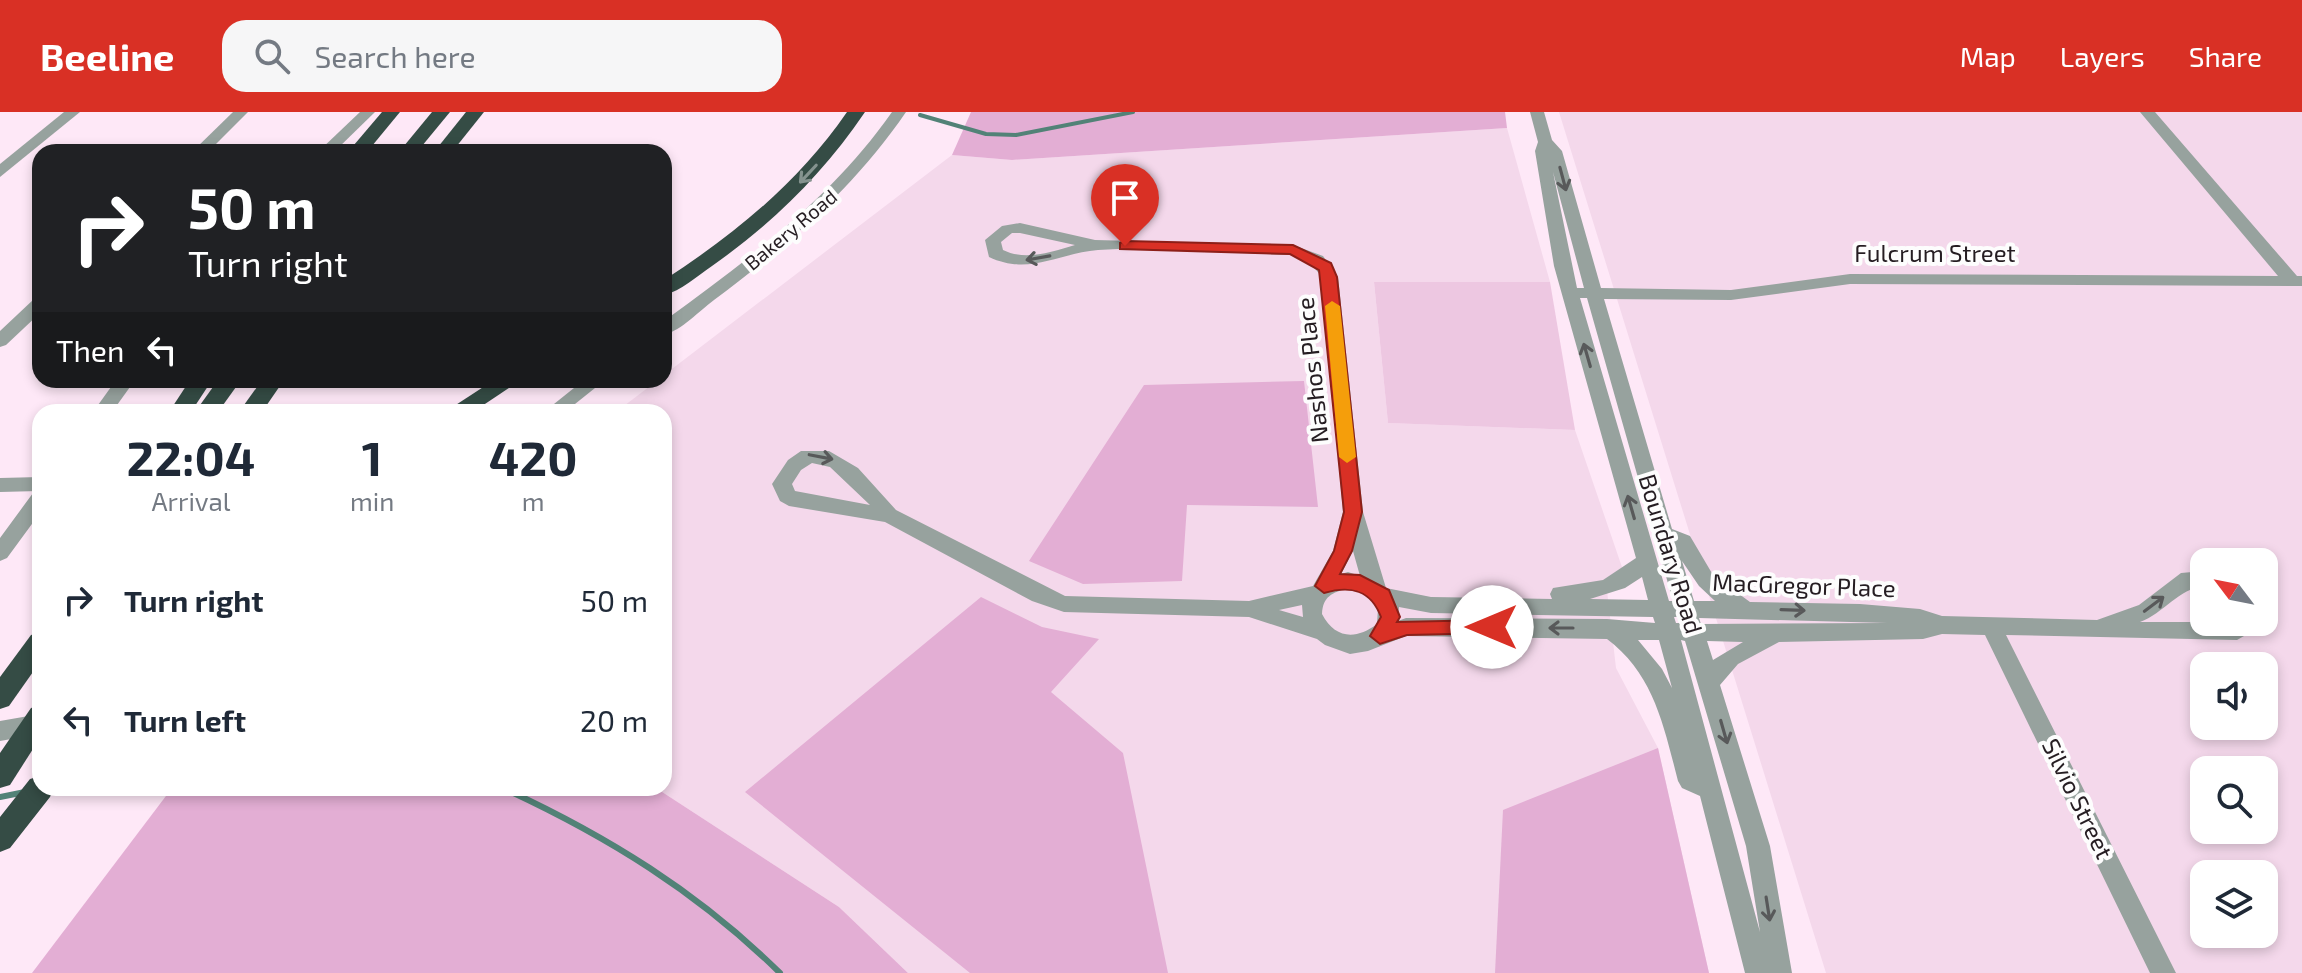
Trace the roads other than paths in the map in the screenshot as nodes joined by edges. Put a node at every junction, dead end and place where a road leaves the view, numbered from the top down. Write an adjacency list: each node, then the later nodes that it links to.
1 (73, 112): 13 (street)
2 (216, 112): 11 (street)
3 (368, 112): 15 (street)
4 (391, 112): 16 (highway)
5 (441, 112): 17 (highway)
6 (475, 112): 18 (highway)
7 (856, 112): 23 (highway, one-way to 23)
8 (899, 112): 27 (street, Bakery Road)
9 (1537, 112): 12 (street, Boundary Road)
10 (2147, 112): 22 (street)
11 (240, 113): 14 (street)
12 (1545, 142): 24 (street, Boundary Road); 25 (street, Boundary Road, one-way to 25)
13 (34, 144)
14 (207, 144)
15 (334, 144)
16 (364, 144)
17 (415, 144)
18 (449, 144)
19 (32, 146): 20 (street)
20 (0, 172)
21 (1095, 245): 21 (street, Nashos Place, one-way to 21); 36 (street, Nashos Place)
22 (2297, 281): 25 (street, Fulcrum Street)
23 (672, 283)
24 (1570, 292): 25 (street, Fulcrum Street); 40 (street, Boundary Road, one-way to 24)
25 (1593, 293): 38 (street, Boundary Road)
26 (32, 311): 28 (street)
27 (672, 323)
28 (0, 341)
29 (496, 388): 31 (highway)
30 (585, 388): 32 (street)
31 (470, 404)
32 (564, 404)
33 (32, 484): 34 (street)
34 (0, 485)
35 (32, 509): 39 (street)
36 (1353, 512): 42 (street, Nashos Place); 43 (street, Nashos Place)
37 (889, 515): 37 (street, one-way to 37); 45 (street)
38 (1665, 534): 46 (street); 48 (street, Boundary Road)
39 (0, 553)
40 (1647, 560): 44 (street); 47 (street, Boundary Road)
41 (2190, 579): 51 (street, MacGregor Place, one-way to 41)
42 (1320, 590): 43 (street); 45 (street); 53 (street)
43 (1378, 592): 44 (street); 56 (street)
44 (1545, 606): 47 (street)
45 (1249, 609): 53 (street)
46 (1745, 609): 48 (street, MacGregor Place); 49 (street, MacGregor Place, one-way to 49)
47 (1664, 619): 48 (street, MacGregor Place); 52 (street); 64 (street, Boundary Road)
48 (1691, 620): 55 (street, MacGregor Place); 58 (street, Boundary Road)
49 (1942, 625): 50 (street, MacGregor Place); 55 (street, MacGregor Place)
50 (1991, 626): 51 (street, MacGregor Place); 69 (street, Silvio Street)
51 (2101, 627): 54 (street, MacGregor Place)
52 (1607, 628): 56 (street, one-way to 56); 64 (street)
53 (1320, 631): 56 (street)
54 (2190, 632)
55 (1776, 633): 58 (street)
56 (1380, 636)
57 (32, 653): 59 (highway)
58 (1710, 684): 68 (street, Boundary Road, one-way to 68)
59 (0, 697)
60 (32, 725): 62 (street)
61 (32, 728): 63 (highway)
62 (0, 731)
63 (0, 776)
64 (1710, 790): 67 (street, Boundary Road)
65 (34, 796): 66 (highway)
66 (0, 839)
67 (1758, 973)
68 (1779, 973)
69 (2163, 973)

